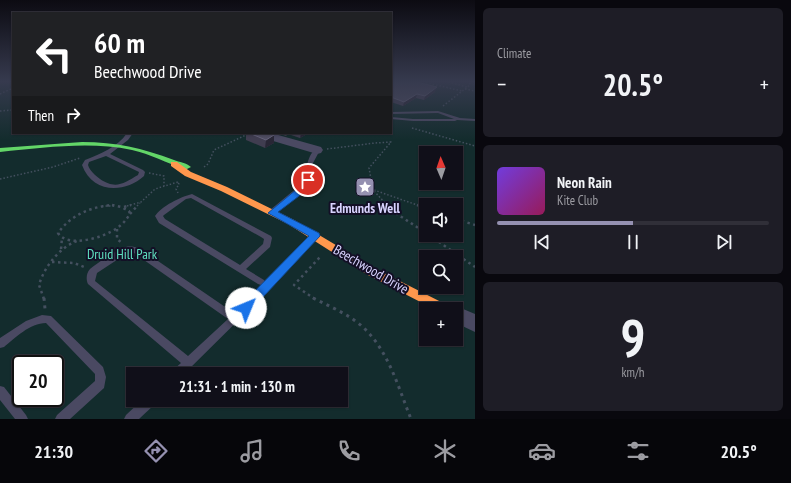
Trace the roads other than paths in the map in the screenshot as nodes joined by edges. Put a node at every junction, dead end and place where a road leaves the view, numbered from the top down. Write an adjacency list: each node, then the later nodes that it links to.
1 (392, 112): 3 (lane)
2 (392, 118): 3 (lane)
3 (460, 119): 4 (lane)
4 (475, 119)
5 (129, 134): 7 (lane)
6 (263, 134): 9 (street)
7 (117, 145): 8 (street, Beechwood Drive); 10 (lane); 11 (street, Beechwood Drive)
8 (0, 150)
9 (317, 150): 11 (lane)
10 (106, 154): 10 (lane)
11 (272, 213): 12 (street, Beechwood Drive)
12 (316, 236): 15 (street, Beechwood Drive); 17 (lane)
13 (241, 269): 13 (lane); 14 (lane)
14 (262, 282)
15 (431, 302)
16 (463, 317): 18 (street)
17 (235, 319): 20 (lane); 20 (lane)
18 (475, 323)
19 (0, 344): 25 (lane)
20 (188, 363): 21 (lane)
21 (184, 367)
22 (0, 391): 24 (lane)
23 (143, 407): 26 (lane)
24 (22, 419)
25 (61, 419)
26 (130, 419)

